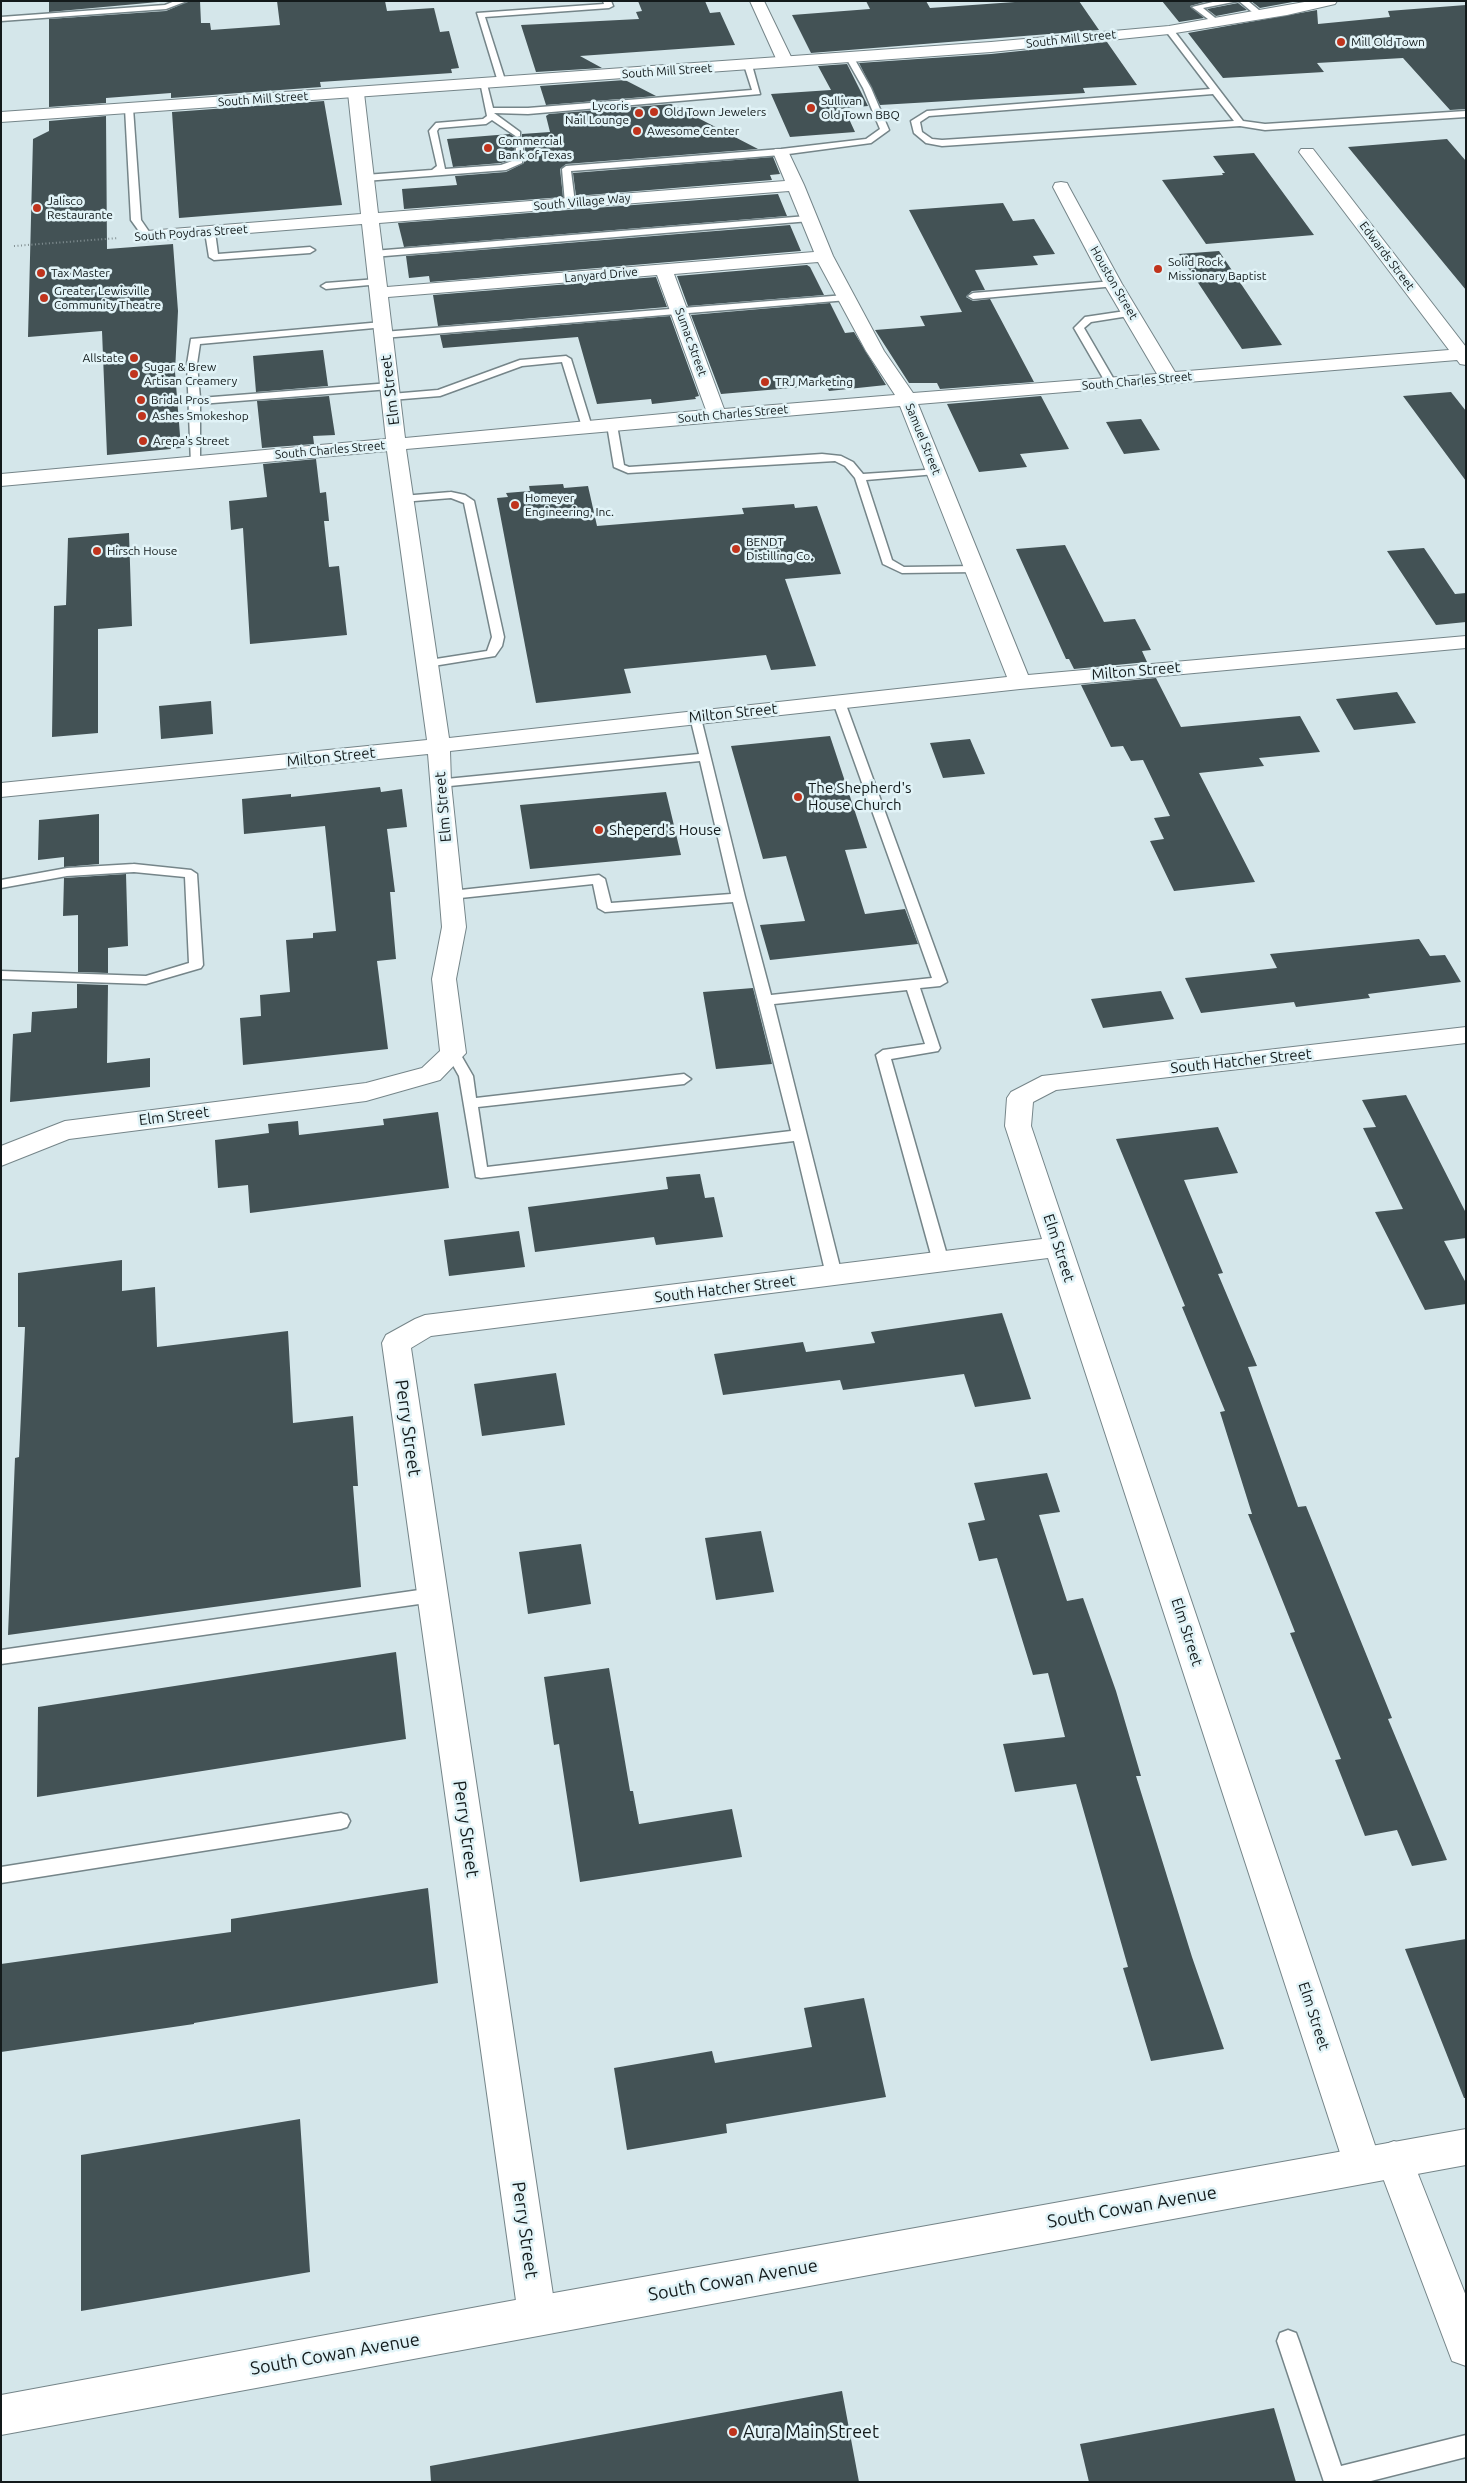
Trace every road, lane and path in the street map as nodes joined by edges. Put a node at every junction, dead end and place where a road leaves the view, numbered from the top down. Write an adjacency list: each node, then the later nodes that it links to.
1 (183, 1): 8 (lane)
2 (607, 1): 14 (lane)
3 (757, 1): 12 (street)
4 (1234, 1): 9 (lane)
5 (1243, 1): 7 (lane)
6 (1330, 1): 7 (street, South Mill Street)
7 (1261, 15): 9 (street, South Mill Street)
8 (1, 19)
9 (1216, 23): 10 (street, South Mill Street)
10 (1169, 30): 11 (street, South Mill Street); 16 (lane)
11 (850, 58): 12 (street, South Mill Street); 25 (lane)
12 (786, 62): 13 (street, South Mill Street)
13 (748, 65): 14 (street, South Mill Street); 19 (lane)
14 (502, 83): 15 (street, South Mill Street)
15 (482, 84): 17 (street, South Mill Street); 19 (lane)
16 (1214, 91): 22 (lane); 22 (lane)
17 (356, 93): 18 (street, South Mill Street); 28 (street, Elm Street)
18 (129, 108): 21 (street, South Mill Street); 35 (lane)
19 (490, 113): 23 (lane); 27 (lane)
20 (1466, 114): 22 (lane)
21 (1, 117)
22 (1240, 123)
23 (517, 134)
24 (520, 148): 27 (lane)
25 (781, 152): 29 (street, Samuel Street); 31 (lane)
26 (1307, 152): 49 (street, Edwards Street)
27 (435, 172): 28 (lane)
28 (364, 178): 32 (street, Elm Street)
29 (796, 185): 31 (street, South Village Way); 33 (street, Samuel Street)
30 (1061, 187): 41 (street, Houston Street)
31 (570, 203): 32 (street, South Village Way)
32 (369, 219): 34 (street, South Poydras Street); 38 (street, Elm Street)
33 (808, 220): 38 (lane); 39 (street, Samuel Street)
34 (210, 232): 35 (street, South Poydras Street); 37 (lane)
35 (147, 236): 36 (path, South Poydras Street)
36 (14, 246)
37 (310, 250)
38 (373, 254): 43 (street, Elm Street)
39 (824, 256): 40 (street, Lanyard Drive); 45 (street, Samuel Street)
40 (664, 269): 43 (street, Lanyard Drive); 46 (street, Sumac Street)
41 (1113, 284): 44 (lane); 47 (street, Houston Street)
42 (326, 286): 43 (lane)
43 (378, 287): 48 (street, Elm Street)
44 (973, 296)
45 (845, 298): 46 (lane); 53 (street, Samuel Street)
46 (680, 311): 48 (lane); 55 (street, Sumac Street)
47 (1132, 313): 50 (street, Houston Street); 51 (lane)
48 (383, 330): 52 (street, Elm Street); 54 (lane)
49 (1464, 356): 50 (street, South Charles Street)
50 (1169, 378): 51 (street, South Charles Street)
51 (1111, 383): 53 (street, South Charles Street)
52 (390, 392): 54 (lane); 57 (lane); 58 (street, Elm Street)
53 (907, 399): 55 (street, South Charles Street); 60 (street, Samuel Street)
54 (195, 401): 59 (lane)
55 (717, 415): 56 (street, South Charles Street)
56 (612, 425): 57 (street, South Charles Street); 61 (lane)
57 (587, 427): 58 (street, South Charles Street)
58 (397, 444): 59 (street, South Charles Street); 63 (street, Elm Street)
59 (195, 462): 62 (street, South Charles Street)
60 (936, 471): 61 (lane); 64 (street, Samuel Street)
61 (860, 477): 64 (lane)
62 (1, 480)
63 (402, 499): 66 (street, Elm Street); 66 (lane)
64 (975, 569): 67 (street, Samuel Street)
65 (1466, 642): 67 (street, Milton Street)
66 (427, 663): 70 (street, Elm Street)
67 (1020, 682): 68 (street, Milton Street)
68 (839, 702): 69 (street, Milton Street); 78 (lane)
69 (696, 717): 70 (street, Milton Street); 71 (lane)
70 (439, 746): 72 (street, Elm Street); 73 (street, Milton Street)
71 (706, 757): 72 (lane); 76 (lane)
72 (440, 783): 75 (street, Elm Street)
73 (1, 790)
74 (1, 884): 77 (lane)
75 (451, 894): 76 (lane); 81 (street, Elm Street)
76 (738, 897): 79 (lane)
77 (1, 975)
78 (912, 985): 79 (lane); 88 (lane)
79 (766, 1000): 85 (lane)
80 (1462, 1043): 83 (street, South Hatcher Street)
81 (453, 1053): 84 (lane); 86 (street, Elm Street)
82 (684, 1079): 84 (lane)
83 (1020, 1098): 87 (street, Elm Street)
84 (471, 1103): 85 (lane)
85 (800, 1135): 89 (lane)
86 (1, 1157)
87 (1059, 1247): 88 (street, South Hatcher Street); 96 (street, Elm Street)
88 (941, 1262): 89 (street, South Hatcher Street)
89 (834, 1275): 90 (street, South Hatcher Street)
90 (396, 1343): 91 (street, Perry Street)
91 (432, 1595): 92 (lane); 97 (street, Perry Street)
92 (1, 1658)
93 (341, 1821): 94 (lane)
94 (1, 1875)
95 (1466, 2147): 96 (street, South Cowan Avenue)
96 (1378, 2162): 97 (street, South Cowan Avenue); 99 (street, Elm Street)
97 (537, 2315): 100 (street, South Cowan Avenue)
98 (1288, 2341): 102 (lane)
99 (1466, 2347)
100 (1, 2415)
101 (1466, 2446): 102 (lane)
102 (1334, 2480)

